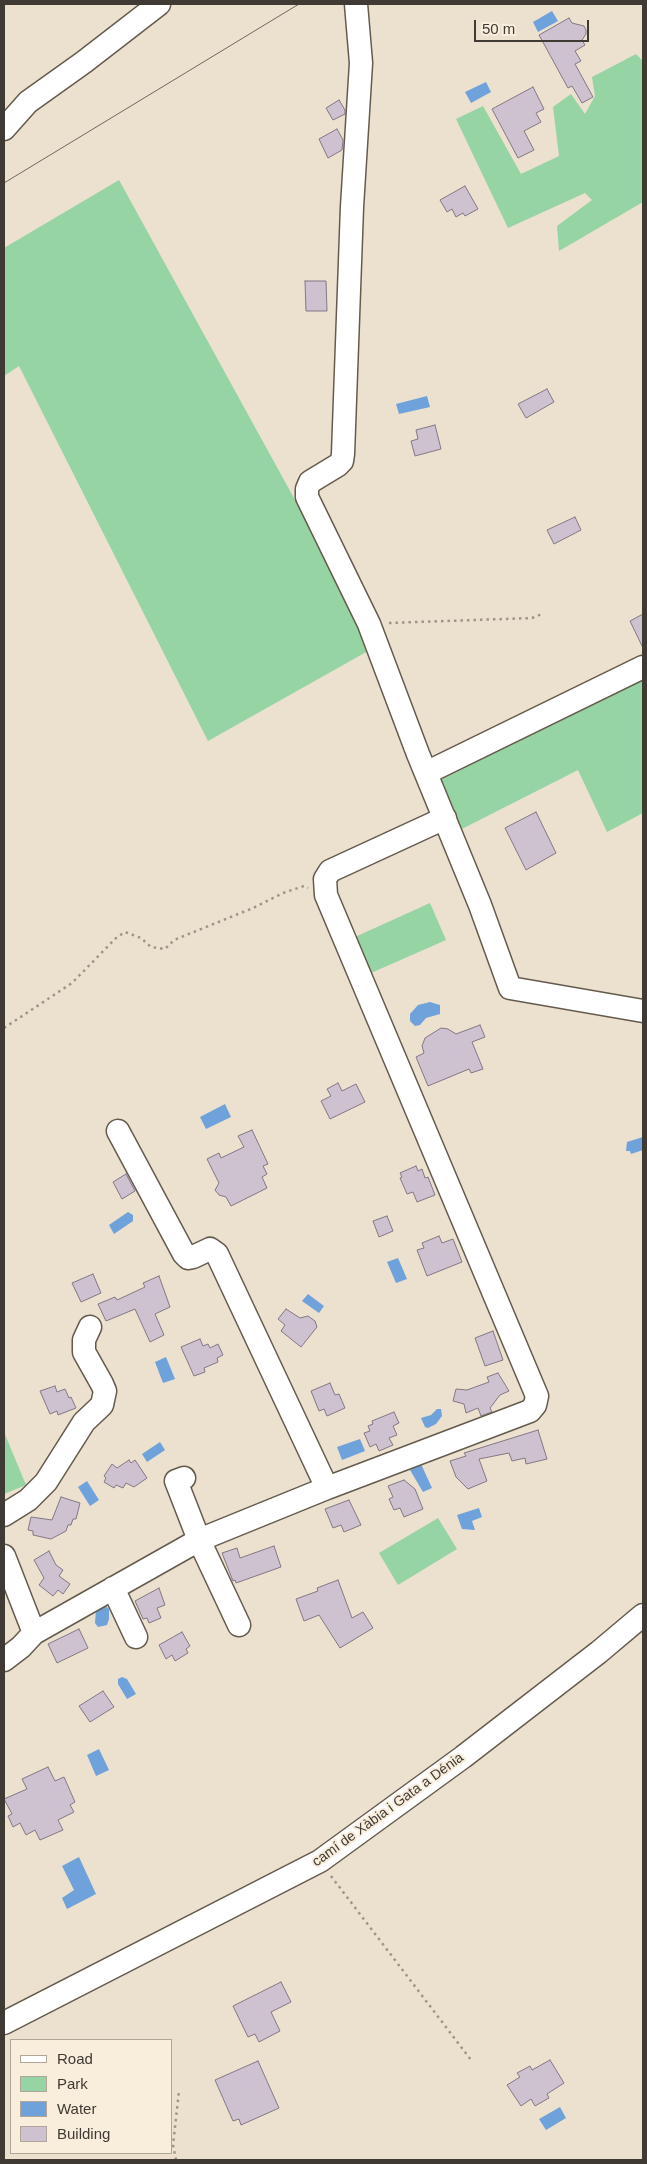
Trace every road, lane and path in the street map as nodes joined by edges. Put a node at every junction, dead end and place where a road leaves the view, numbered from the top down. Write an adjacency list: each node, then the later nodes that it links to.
1 (159, 4): 3 (street)
2 (356, 4): 5 (street)
3 (4, 129)
4 (542, 614): 5 (path)
5 (369, 624): 7 (street)
6 (643, 667): 7 (street)
7 (426, 774): 8 (street)
8 (444, 818): 9 (street); 10 (street)
9 (326, 895): 11 (path); 15 (street)
10 (643, 1011)
11 (4, 1028)
12 (118, 1131): 15 (street)
13 (90, 1327): 16 (street)
14 (184, 1478): 17 (street)
15 (327, 1488): 17 (street)
16 (4, 1515)
17 (199, 1540): 19 (street); 21 (street)
18 (4, 1556): 22 (street)
19 (113, 1588): 22 (street); 23 (street)
20 (643, 1615): 25 (street, camí de Xàbia i Gata a Dénia)
21 (239, 1625)
22 (34, 1633): 24 (street)
23 (136, 1637)
24 (4, 1660)
25 (320, 1861): 26 (street, camí de Xàbia i Gata a Dénia); 27 (path)
26 (4, 2023)
27 (471, 2060)
28 (178, 2091): 29 (path)
29 (176, 2160)

